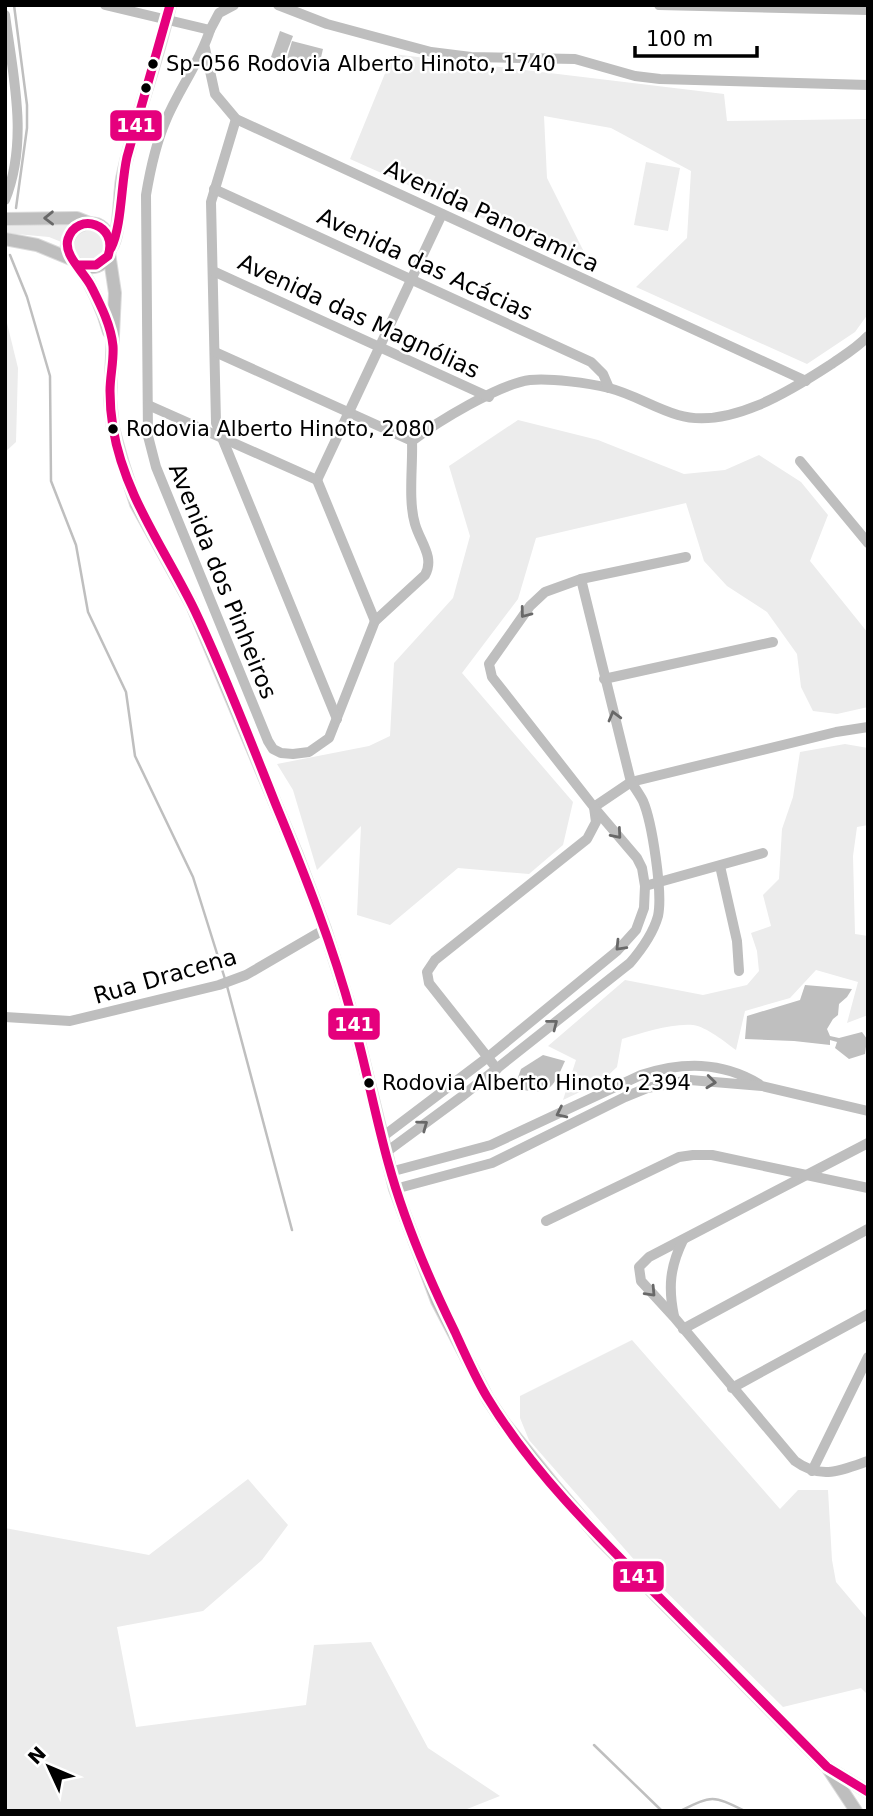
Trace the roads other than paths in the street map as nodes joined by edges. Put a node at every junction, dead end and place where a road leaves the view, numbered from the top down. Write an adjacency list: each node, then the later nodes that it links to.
1 (105, 5): 8 (street)
2 (170, 5): 8 (main road)
3 (234, 5): 9 (street)
4 (278, 5): 11 (street)
5 (659, 5): 6 (street)
6 (868, 10)
7 (5, 15): 14 (street)
8 (167, 19): 9 (street); 15 (main road)
9 (210, 30): 10 (street, Avenida dos Pinheiros)
10 (205, 48): 12 (street, Avenida Panoramica); 31 (street, Avenida dos Pinheiros)
11 (868, 85)
12 (236, 119): 13 (street); 16 (street, Avenida Panoramica)
13 (214, 188): 22 (street); 23 (street, Avenida das Acácias)
14 (5, 200)
15 (117, 209): 18 (main road); 20 (main road)
16 (442, 214): 23 (street); 28 (street, Avenida Panoramica)
17 (5, 219): 18 (main road, one-way to 17)
18 (96, 225): 20 (main road); 21 (main road)
19 (5, 239): 21 (main road)
20 (110, 251): 21 (main road); 25 (main road)
21 (75, 262): 25 (main road)
22 (213, 271): 26 (street, Avenida das Magnólias); 27 (street)
23 (411, 279): 26 (street); 29 (street, Avenida das Acácias)
24 (868, 336): 28 (street)
25 (113, 342): 51 (main road)
26 (380, 346): 30 (street, Avenida das Magnólias); 32 (street)
27 (215, 352): 32 (street); 33 (street)
28 (806, 381): 29 (street)
29 (609, 388): 30 (street)
30 (489, 397): 34 (street)
31 (148, 405): 33 (street); 43 (street, Avenida dos Pinheiros)
32 (349, 413): 34 (street); 36 (street)
33 (220, 436): 36 (street); 43 (street)
34 (412, 441): 40 (street)
35 (800, 461): 37 (street)
36 (317, 480): 40 (street)
37 (868, 543)
38 (686, 557): 39 (street)
39 (581, 579): 42 (street); 46 (street, one-way to 46)
40 (375, 621): 43 (street)
41 (773, 642): 42 (street)
42 (604, 678): 45 (street, one-way to 42)
43 (337, 719)
44 (868, 727): 45 (street)
45 (631, 782): 46 (street); 49 (street)
46 (594, 807): 50 (street, one-way to 50); 54 (street)
47 (763, 853): 48 (street)
48 (720, 866): 49 (street); 52 (street)
49 (659, 882): 50 (street); 55 (street, one-way to 49)
50 (645, 886): 54 (street, one-way to 54)
51 (325, 929): 53 (street, Rua Dracena); 62 (main road)
52 (739, 971)
53 (5, 1017)
54 (488, 1057): 55 (street); 56 (street)
55 (497, 1069): 58 (street)
56 (455, 1082): 58 (street); 59 (street)
57 (762, 1086): 61 (street); 64 (street, one-way to 64); 67 (street, one-way to 57)
58 (465, 1094): 60 (street)
59 (437, 1097): 60 (street); 62 (street)
60 (447, 1108): 65 (street, one-way to 60)
61 (868, 1111)
62 (381, 1138): 65 (main road)
63 (868, 1143): 70 (street)
64 (491, 1145): 66 (street); 67 (street)
65 (385, 1153): 68 (main road)
66 (457, 1155): 68 (street); 69 (street)
67 (497, 1161): 69 (street)
68 (390, 1171): 72 (main road)
69 (461, 1172): 72 (street)
70 (802, 1176): 71 (street); 73 (street); 75 (street)
71 (868, 1188)
72 (395, 1189): 83 (main road)
73 (546, 1221)
74 (868, 1229): 78 (street)
75 (683, 1240): 77 (street); 77 (street, one-way to 77)
76 (868, 1314): 80 (street)
77 (674, 1317): 78 (street)
78 (683, 1329): 80 (street)
79 (868, 1357): 82 (street)
80 (732, 1388): 82 (street)
81 (868, 1461): 82 (street)
82 (812, 1471)
83 (827, 1767): 84 (main road); 85 (main road)
84 (868, 1792)
85 (856, 1811)

